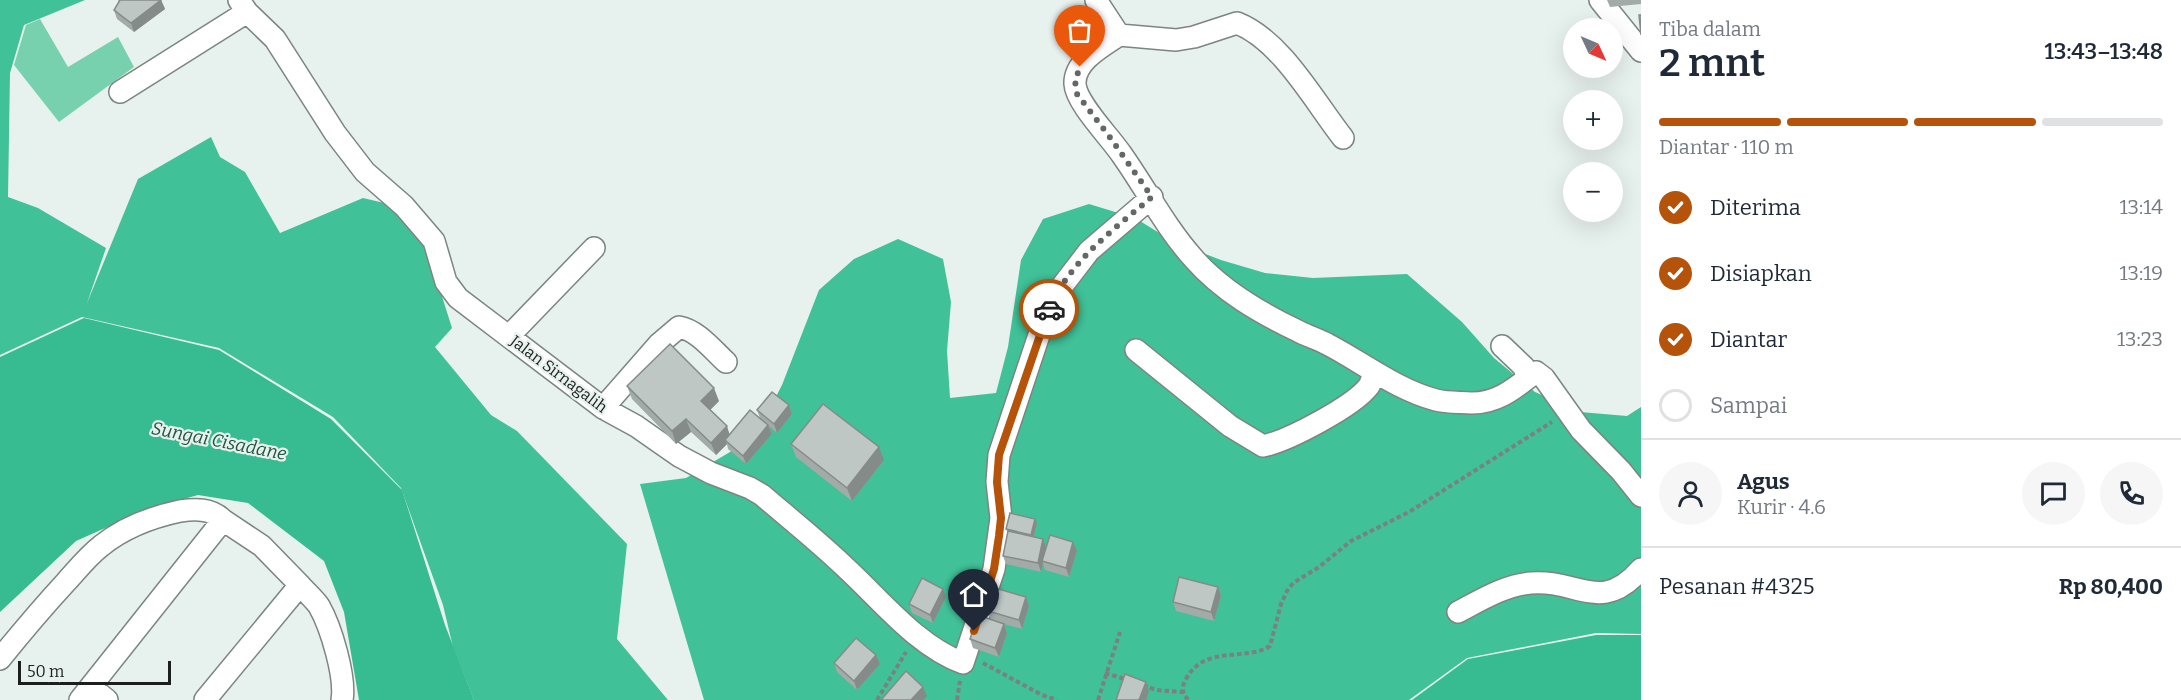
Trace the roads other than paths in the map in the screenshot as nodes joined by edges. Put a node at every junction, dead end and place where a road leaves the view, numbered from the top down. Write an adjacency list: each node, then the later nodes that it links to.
1 (1096, 0): 4 (street)
2 (1600, 0): 5 (street)
3 (243, 6): 6 (street); 10 (street, Jalan Sirnagalih)
4 (1119, 35): 7 (street); 8 (street)
5 (1641, 51)
6 (120, 92)
7 (1343, 138)
8 (1152, 197): 15 (street); 16 (street, Jalan Sirnagalih)
9 (594, 248): 10 (street)
10 (509, 336): 16 (street, Jalan Sirnagalih)
11 (1502, 346): 14 (street)
12 (1136, 350): 15 (street)
13 (726, 362): 16 (street)
14 (1536, 372): 15 (street); 17 (street)
15 (1374, 373)
16 (603, 408)
17 (1641, 496)
18 (223, 520): 20 (street); 22 (street); 23 (street)
19 (1641, 569): 21 (street)
20 (300, 585): 24 (street); 25 (street)
21 (1458, 612)
22 (0, 659)
23 (92, 696)
24 (205, 700)
25 (342, 700)

